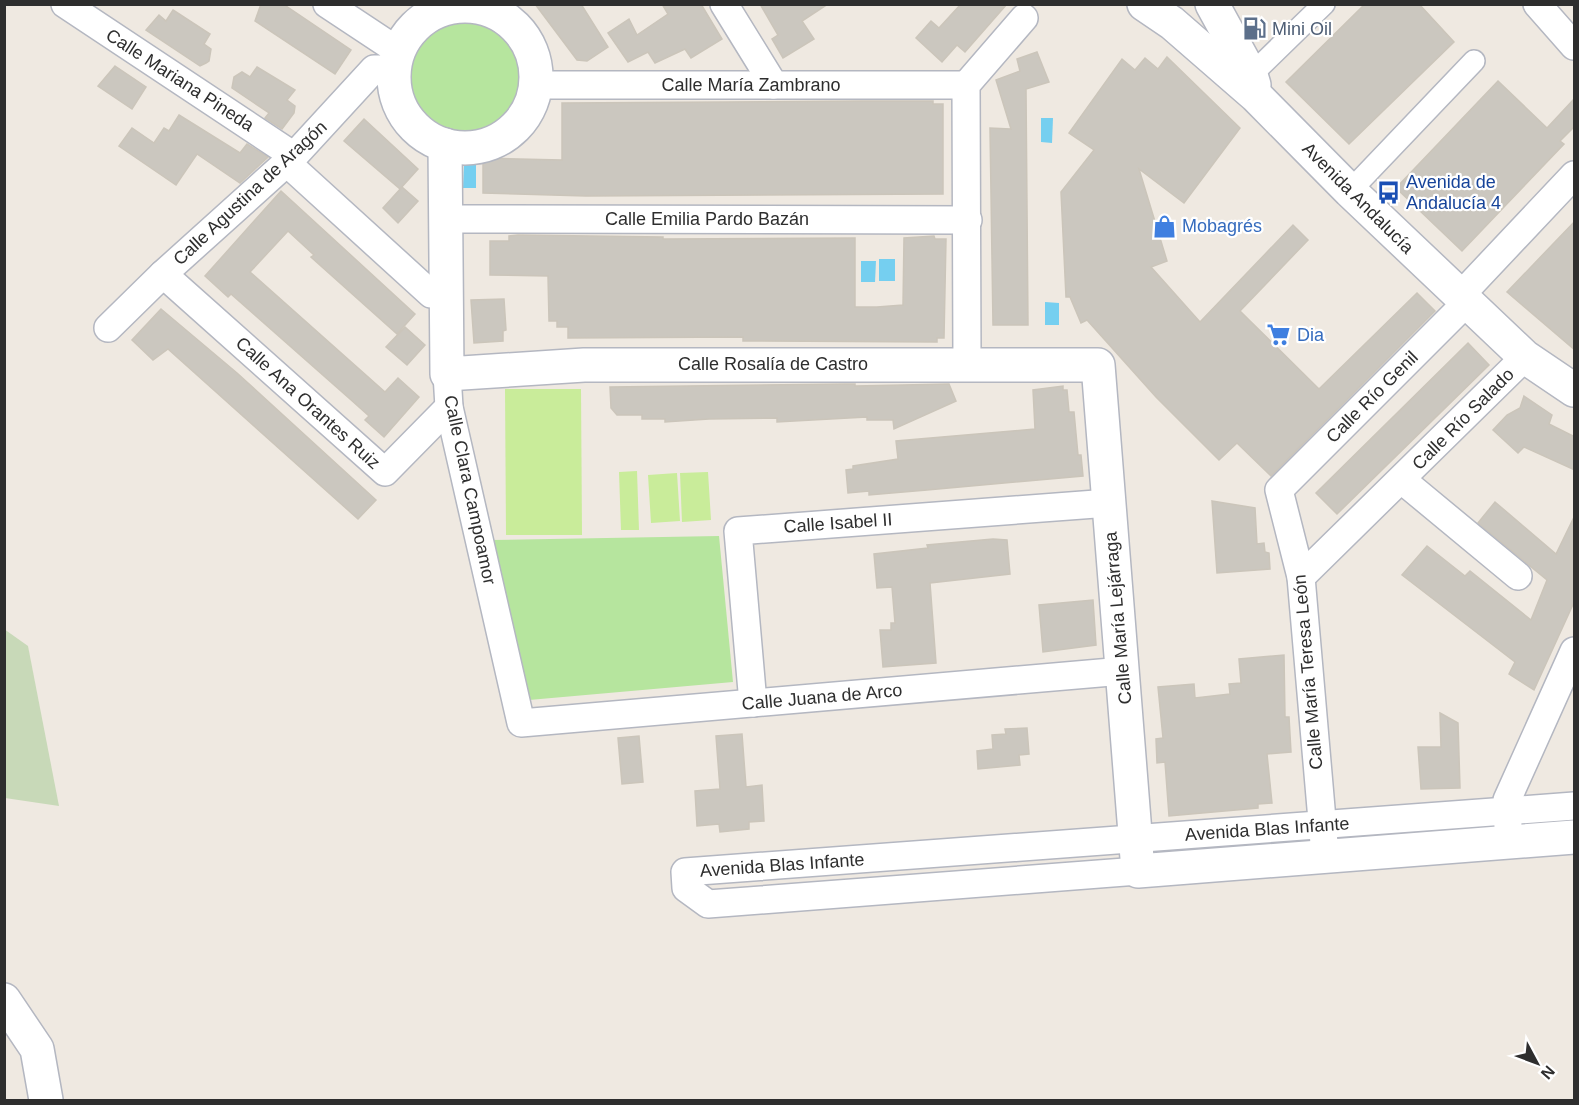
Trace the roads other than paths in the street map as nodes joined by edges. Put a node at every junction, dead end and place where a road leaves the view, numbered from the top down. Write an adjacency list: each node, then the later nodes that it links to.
1 (65, 4): 18 (street, Calle Mariana Pineda)
2 (327, 4): 11 (street)
3 (724, 4): 14 (street)
4 (1212, 4): 16 (street)
5 (1324, 4): 16 (street)
6 (1537, 4): 10 (street)
7 (452, 6): 11 (street); 13 (street)
8 (1163, 10): 16 (street, Avenida Andalucía)
9 (1023, 18): 15 (street)
10 (1575, 46)
11 (396, 60): 17 (street); 18 (street, Calle Agustina de Aragón)
12 (1474, 61): 20 (street)
13 (536, 85): 14 (street, Calle María Zambrano); 17 (street)
14 (774, 85): 15 (street, Calle María Zambrano)
15 (966, 85): 22 (street)
16 (1254, 85): 20 (street, Avenida Andalucía)
17 (445, 146): 21 (street, Calle Clara Campoamor)
18 (290, 159): 23 (street, Calle Agustina de Aragón); 24 (street, Calle Mariana Pineda)
19 (1575, 176): 25 (street, Calle Río Genil)
20 (1350, 191): 25 (street, Avenida Andalucía)
21 (446, 219): 22 (street, Calle Emilia Pardo Bazán); 24 (street, Calle Clara Campoamor)
22 (968, 220): 28 (street)
23 (163, 274): 26 (street, Calle Agustina de Aragón); 32 (street, Calle Ana Orantes Ruiz)
24 (447, 293): 30 (street, Calle Clara Campoamor)
25 (1462, 300): 27 (street, Avenida Andalucía); 34 (street, Calle Río Genil)
26 (108, 328)
27 (1525, 357): 31 (street, Avenida Andalucía); 33 (street, Calle Río Salado)
28 (967, 363): 29 (street, Calle Rosalía de Castro); 30 (street, Calle Rosalía de Castro)
29 (1098, 365): 35 (street, Calle María Lejárraga)
30 (447, 374): 32 (street, Calle Clara Campoamor)
31 (1575, 390)
32 (450, 407): 41 (street, Calle Clara Campoamor)
33 (1402, 480): 36 (street, Calle Río Salado); 37 (street, Calle Río Salado)
34 (1279, 490): 37 (street, Calle María Teresa León)
35 (1109, 503): 39 (street, Calle María Lejárraga); 40 (street, Calle Isabel II)
36 (1518, 576)
37 (1301, 577): 46 (street, Calle María Teresa León)
38 (1575, 651): 43 (street)
39 (1123, 671): 40 (street, Calle Juana de Arco); 45 (street, Calle María Lejárraga)
40 (753, 703): 41 (street, Calle Juana de Arco)
41 (522, 723)
42 (1575, 806): 43 (street, Avenida Blas Infante)
43 (1507, 810): 46 (street, Avenida Blas Infante); 47 (street)
44 (1575, 837): 47 (street, Avenida Blas Infante)
45 (1136, 838): 46 (street, Avenida Blas Infante); 48 (street, Calle María Lejárraga); 48 (street, Avenida Blas Infante)
46 (1324, 841): 47 (street, Avenida Blas Infante); 48 (street, Avenida Blas Infante)
47 (1509, 842)
48 (1138, 871)
49 (4, 1000): 50 (street)
50 (46, 1101)

